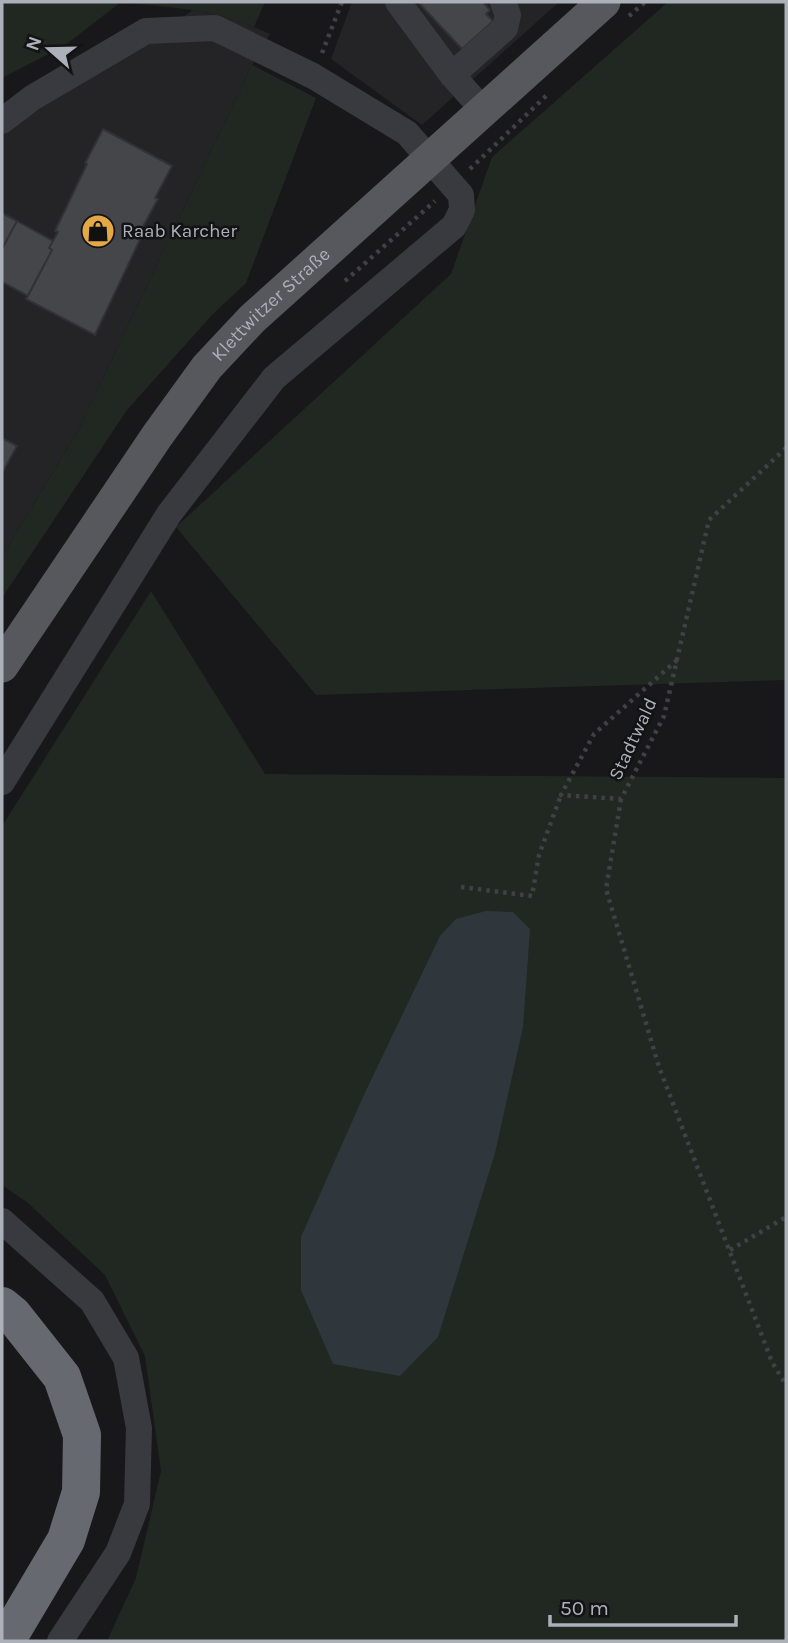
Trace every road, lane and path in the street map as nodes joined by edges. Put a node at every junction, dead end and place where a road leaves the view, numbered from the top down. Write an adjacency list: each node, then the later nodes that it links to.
1 (342, 2): 6 (path)
2 (398, 2): 5 (lane)
3 (604, 2): 7 (main road, Klettwitzer Straße)
4 (511, 6): 5 (lane)
5 (452, 75): 7 (lane)
6 (313, 76): 8 (lane); 9 (lane)
7 (483, 110): 9 (main road, Klettwitzer Straße)
8 (2, 121)
9 (430, 157): 12 (main road, Klettwitzer Straße); 13 (lane)
10 (786, 449): 11 (path, Stadtwald)
11 (677, 660): 14 (path, Stadtwald); 15 (path, Stadtwald)
12 (2, 666)
13 (2, 782)
14 (561, 795): 15 (path, Stadtwald); 16 (path)
15 (621, 799): 19 (path)
16 (461, 887)
17 (786, 1217): 19 (path)
18 (2, 1221): 25 (lane)
19 (729, 1250): 21 (path)
20 (2, 1306): 22 (highway)
21 (786, 1385)
22 (45, 1575): 23 (highway); 24 (highway)
23 (2, 1607)
24 (6, 1641)
25 (60, 1641)

